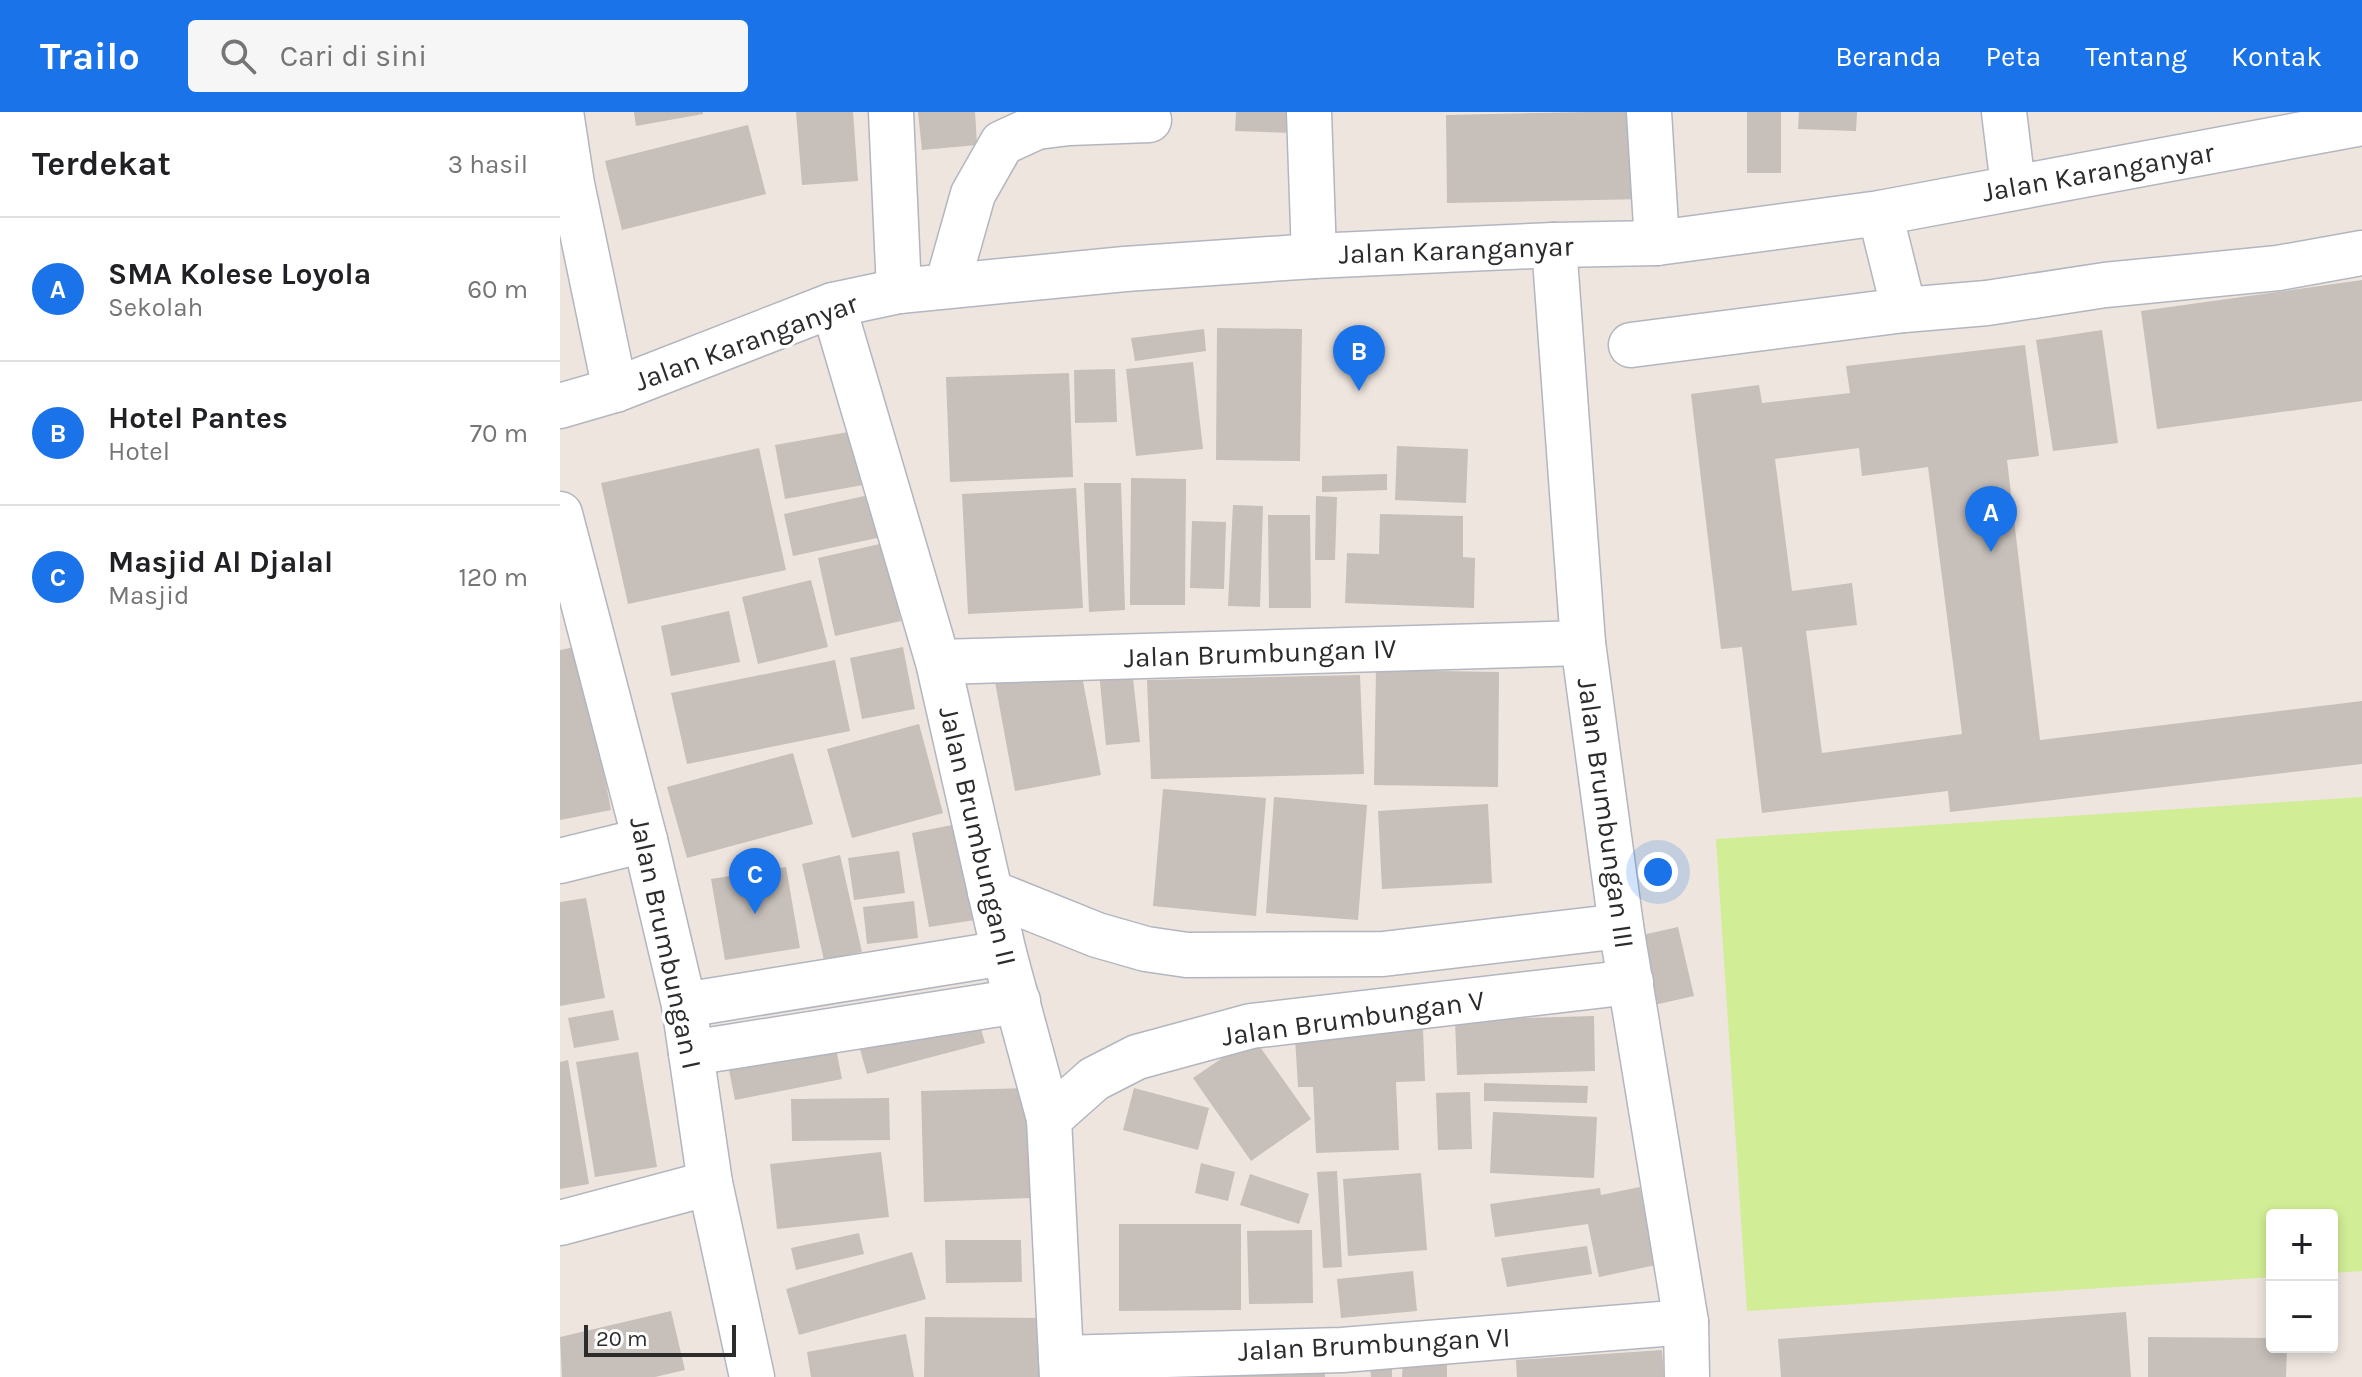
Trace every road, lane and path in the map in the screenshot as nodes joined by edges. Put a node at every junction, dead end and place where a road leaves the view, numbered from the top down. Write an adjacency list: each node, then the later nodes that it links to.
1 (561, 112): 19 (street)
2 (891, 112): 15 (street)
3 (1309, 112): 13 (street)
4 (1649, 112): 10 (street)
5 (2004, 112): 8 (street)
6 (2358, 119): 8 (street, Jalan Karanganyar)
7 (1149, 120): 14 (street)
8 (2013, 186): 9 (street, Jalan Karanganyar)
9 (1880, 213): 10 (street, Jalan Karanganyar); 17 (street)
10 (1657, 243): 11 (street, Jalan Karanganyar)
11 (1554, 245): 13 (street, Jalan Karanganyar); 22 (street, Jalan Brumbungan III)
12 (2362, 253): 17 (street)
13 (1314, 256): 14 (street, Jalan Karanganyar)
14 (947, 286): 15 (street, Jalan Karanganyar)
15 (899, 291): 16 (street, Jalan Karanganyar)
16 (833, 305): 19 (street, Jalan Karanganyar); 23 (street, Jalan Brumbungan II)
17 (1904, 310): 18 (street)
18 (1631, 345)
19 (615, 390): 20 (street, Jalan Karanganyar)
20 (560, 406)
21 (560, 514): 24 (street, Jalan Brumbungan I)
22 (1583, 643): 23 (street, Jalan Brumbungan IV); 27 (street, Jalan Brumbungan III)
23 (938, 662): 26 (street, Jalan Brumbungan II)
24 (645, 840): 25 (street); 32 (street, Jalan Brumbungan I)
25 (560, 861)
26 (990, 892): 27 (street, Jalan Brumbungan V); 28 (street, Jalan Brumbungan II)
27 (1621, 926): 30 (street, Jalan Brumbungan III)
28 (1004, 953): 29 (street); 31 (street, Jalan Brumbungan II)
29 (828, 982): 32 (street); 33 (street)
30 (1631, 982): 35 (street, Jalan Brumbungan V); 38 (street, Jalan Brumbungan III)
31 (1018, 1001): 33 (street); 35 (street, Jalan Brumbungan II)
32 (684, 1005): 34 (street, Jalan Brumbungan I)
33 (837, 1030): 34 (street)
34 (691, 1053): 36 (street, Jalan Brumbungan I)
35 (1049, 1119): 39 (street, Jalan Brumbungan II)
36 (710, 1183): 37 (street); 40 (street, Jalan Brumbungan I)
37 (560, 1223)
38 (1686, 1322): 39 (street, Jalan Brumbungan VI); 41 (street, Jalan Brumbungan III)
39 (1061, 1368)
40 (752, 1377)
41 (1687, 1377)

